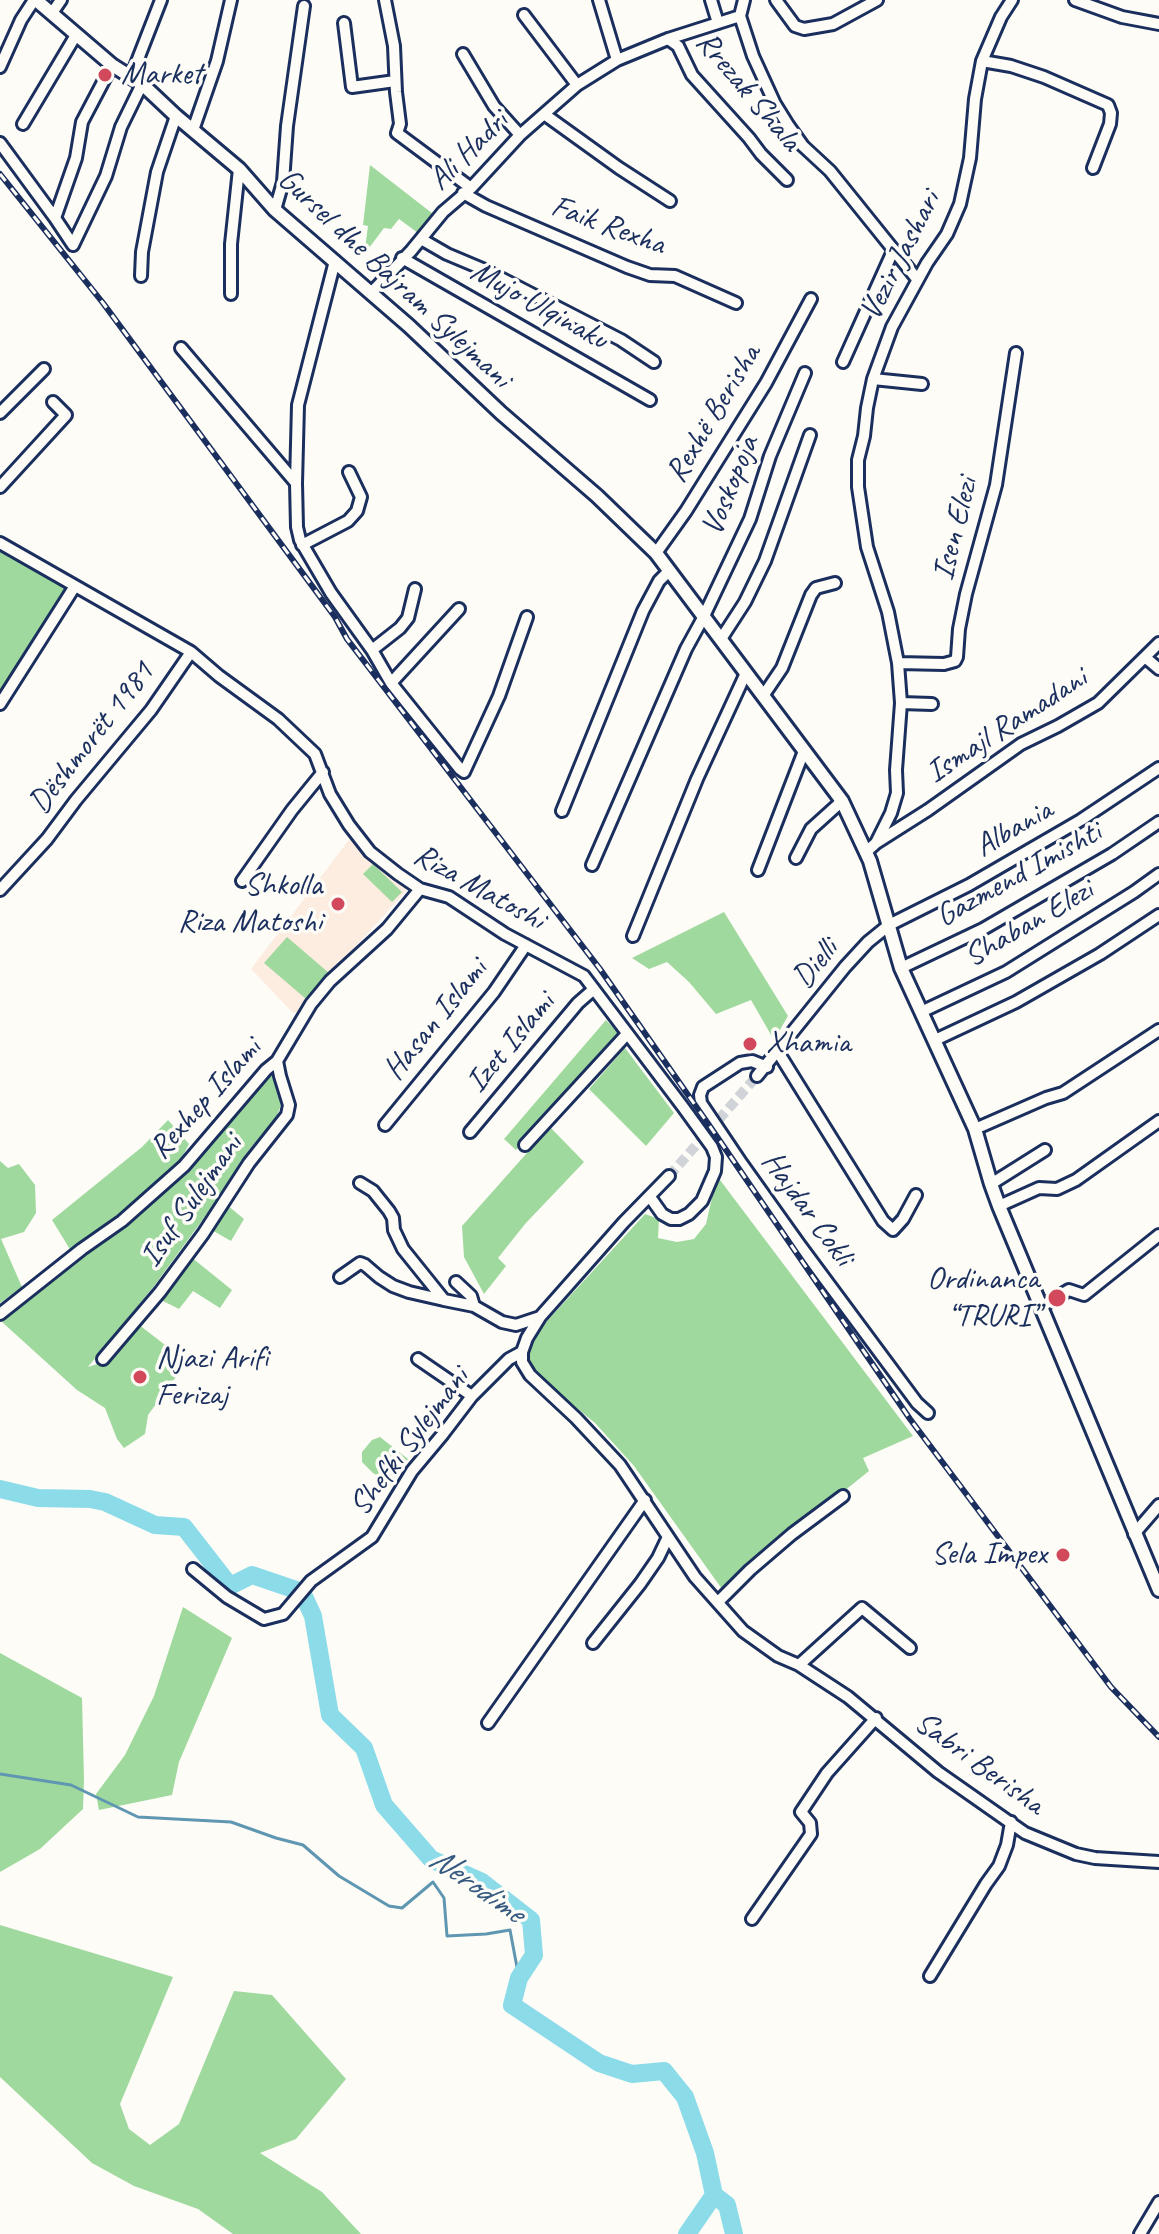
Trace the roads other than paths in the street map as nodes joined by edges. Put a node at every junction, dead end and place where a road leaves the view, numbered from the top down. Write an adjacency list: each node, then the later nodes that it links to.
1 (35, 0): 14 (street, Gursel dhe Bajram Sylejmani); 26 (street, Gursel dhe Bajram Sylejmani)
2 (61, 0): 14 (street)
3 (161, 0): 27 (street)
4 (231, 0): 33 (street)
5 (385, 0): 28 (street)
6 (599, 0): 23 (street)
7 (711, 0): 18 (street)
8 (744, 0): 16 (street)
9 (776, 0): 10 (street)
10 (877, 0)
11 (1012, 0): 24 (street, Vezir Jashari)
12 (1075, 0): 19 (street)
13 (304, 6): 41 (street)
14 (52, 13): 20 (street, Gursel dhe Bajram Sylejmani)
15 (524, 15): 29 (street)
16 (740, 16): 18 (street, Ali Hadri); 44 (street)
17 (344, 23): 28 (street)
18 (718, 23): 21 (street, Ali Hadri)
19 (1159, 24)
20 (76, 35): 25 (street, Gursel dhe Bajram Sylejmani); 32 (street)
21 (668, 39): 23 (street, Ali Hadri); 38 (street, Rrezak Shala)
22 (463, 54): 34 (street)
23 (617, 60): 29 (street, Ali Hadri)
24 (982, 61): 36 (street); 48 (street, Vezir Jashari)
25 (112, 65): 27 (street, Gursel dhe Bajram Sylejmani); 42 (street)
26 (0, 67)
27 (137, 80): 31 (street, Gursel dhe Bajram Sylejmani); 42 (street)
28 (395, 81): 39 (street, Faik Rexha)
29 (577, 85): 30 (street, Ali Hadri)
30 (544, 114): 34 (street, Ali Hadri); 40 (street)
31 (176, 116): 33 (street, Gursel dhe Bajram Sylejmani); 47 (street)
32 (23, 124)
33 (193, 130): 37 (street, Gursel dhe Bajram Sylejmani)
34 (520, 135): 39 (street, Ali Hadri)
35 (0, 143): 42 (street)
36 (1093, 168)
37 (239, 169): 41 (street, Gursel dhe Bajram Sylejmani); 50 (street)
38 (787, 180)
39 (467, 190): 43 (street, Ali Hadri); 52 (street, Faik Rexha)
40 (670, 201)
41 (275, 210): 46 (street, Gursel dhe Bajram Sylejmani)
42 (55, 218)
43 (421, 239): 45 (street, Ali Hadri); 55 (street)
44 (893, 251): 48 (street); 56 (street)
45 (402, 258): 49 (street, Ali Hadri); 61 (street, Mujo Ulqinaku)
46 (335, 261): 49 (street, Gursel dhe Bajram Sylejmani); 66 (street)
47 (141, 276)
48 (917, 279): 59 (street, Vezir Jashari)
49 (371, 293): 70 (street, Gursel dhe Bajram Sylejmani)
50 (231, 294)
51 (811, 299): 70 (street, Rexhë Berisha)
52 (736, 303)
53 (181, 348): 66 (street)
54 (1016, 353): 83 (street, Isen Elezi)
55 (654, 362)
56 (843, 362)
57 (44, 369): 63 (street)
58 (805, 373): 77 (street, Voskopoja)
59 (873, 379): 60 (street); 83 (street, Vezir Jashari)
60 (922, 384)
61 (650, 400)
62 (53, 402): 67 (street)
63 (0, 413)
64 (810, 435): 78 (street)
65 (349, 472): 69 (street)
66 (296, 483): 69 (street)
67 (0, 487)
68 (0, 543): 73 (street, Riza Matoshi)
69 (302, 545): 80 (street)
70 (656, 553): 71 (street, Gursel dhe Bajram Sylejmani)
71 (669, 571): 77 (street, Gursel dhe Bajram Sylejmani); 95 (street)
72 (835, 583): 87 (street)
73 (75, 586): 81 (street, Riza Matoshi); 89 (street)
74 (415, 589): 80 (street)
75 (459, 609): 86 (street)
76 (527, 617): 86 (street)
77 (703, 618): 78 (street, Gursel dhe Bajram Sylejmani); 99 (street)
78 (721, 639): 85 (street, Gursel dhe Bajram Sylejmani)
79 (1159, 643): 82 (street, Ismajl Ramadani)
80 (372, 650): 86 (street)
81 (191, 652): 93 (street, Riza Matoshi); 104 (street, Dëshmorët 1981)
82 (1146, 658): 84 (street); 97 (street, Ismajl Ramadani)
83 (898, 663): 88 (street, Vezir Jashari)
84 (1159, 669)
85 (746, 673): 87 (street, Gursel dhe Bajram Sylejmani); 107 (street)
86 (391, 683)
87 (763, 696): 91 (street, Gursel dhe Bajram Sylejmani)
88 (901, 703): 90 (street); 97 (street, Vezir Jashari)
89 (0, 704)
90 (932, 704)
91 (804, 751): 94 (street, Gursel dhe Bajram Sylejmani); 100 (street)
92 (1159, 768): 106 (street, Albania)
93 (323, 772): 102 (street); 103 (street, Riza Matoshi)
94 (842, 801): 97 (street, Gursel dhe Bajram Sylejmani); 98 (street)
95 (562, 811)
96 (1159, 822): 109 (street, Gazmend Imishti)
97 (871, 847): 106 (street, Gursel dhe Bajram Sylejmani)
98 (796, 858)
99 (592, 865)
100 (758, 870)
101 (1159, 874): 111 (street, Shaban Elezi)
102 (242, 881)
103 (420, 889): 108 (street, Riza Matoshi); 116 (street, Rexhep Islami)
104 (0, 890)
105 (1159, 915): 114 (street)
106 (889, 925): 109 (street, Gursel dhe Bajram Sylejmani); 115 (street, Dielli)
107 (633, 936)
108 (526, 945): 110 (street, Riza Matoshi); 120 (street, Hasan Islami)
109 (901, 968): 111 (street, Gursel dhe Bajram Sylejmani)
110 (594, 989): 113 (street, Riza Matoshi); 122 (street, Izet Islami)
111 (921, 1012): 114 (street, Gursel dhe Bajram Sylejmani)
112 (1159, 1030): 121 (street)
113 (627, 1034): 123 (street); 129 (street, Riza Matoshi)
114 (935, 1040): 121 (street, Gursel dhe Bajram Sylejmani)
115 (778, 1052): 117 (street, Dielli); 128 (street)
116 (277, 1061): 137 (street, Rexhep Islami); 142 (street, Isuf Sulejmani)
117 (767, 1067): 118 (street, Dielli); 145 (street, Hajdar Cokli)
118 (757, 1076)
119 (1159, 1121): 130 (street)
120 (385, 1125)
121 (975, 1129): 127 (street, Gursel dhe Bajram Sylejmani)
122 (470, 1132)
123 (525, 1145)
124 (1045, 1150): 127 (street)
125 (669, 1176): 129 (street)
126 (360, 1183): 134 (street)
127 (991, 1184): 130 (street, Gursel dhe Bajram Sylejmani)
128 (916, 1195)
129 (650, 1197): 138 (street)
130 (999, 1206): 136 (street, Gursel dhe Bajram Sylejmani)
131 (1159, 1235): 136 (street)
132 (340, 1277): 134 (street)
133 (456, 1282): 135 (street)
134 (444, 1300): 135 (street)
135 (474, 1306): 139 (street)
136 (1042, 1306): 149 (street, Gursel dhe Bajram Sylejmani)
137 (0, 1314)
138 (540, 1317): 139 (street); 140 (street)
139 (511, 1324): 140 (street)
140 (527, 1338): 141 (street)
141 (522, 1352): 144 (street, Shefki Sylejmani); 147 (street, Sabri Berisha)
142 (103, 1359)
143 (418, 1359): 144 (street)
144 (472, 1396): 151 (street, Shefki Sylejmani)
145 (928, 1413)
146 (843, 1496): 153 (street)
147 (645, 1500): 150 (street, Sabri Berisha); 158 (street)
148 (1159, 1505): 149 (street)
149 (1134, 1534): 152 (street, Gursel dhe Bajram Sylejmani)
150 (668, 1537): 153 (street, Sabri Berisha); 154 (street)
151 (193, 1569)
152 (1159, 1590)
153 (718, 1602): 156 (street, Sabri Berisha)
154 (593, 1643)
155 (910, 1648): 156 (street)
156 (799, 1665): 157 (street, Sabri Berisha)
157 (876, 1718): 159 (street, Sabri Berisha); 161 (street)
158 (488, 1723)
159 (1011, 1822): 160 (street, Sabri Berisha); 162 (street)
160 (1155, 1860)
161 (752, 1919)
162 (930, 1976)
163 (1159, 2202): 164 (street)
164 (1140, 2234)

